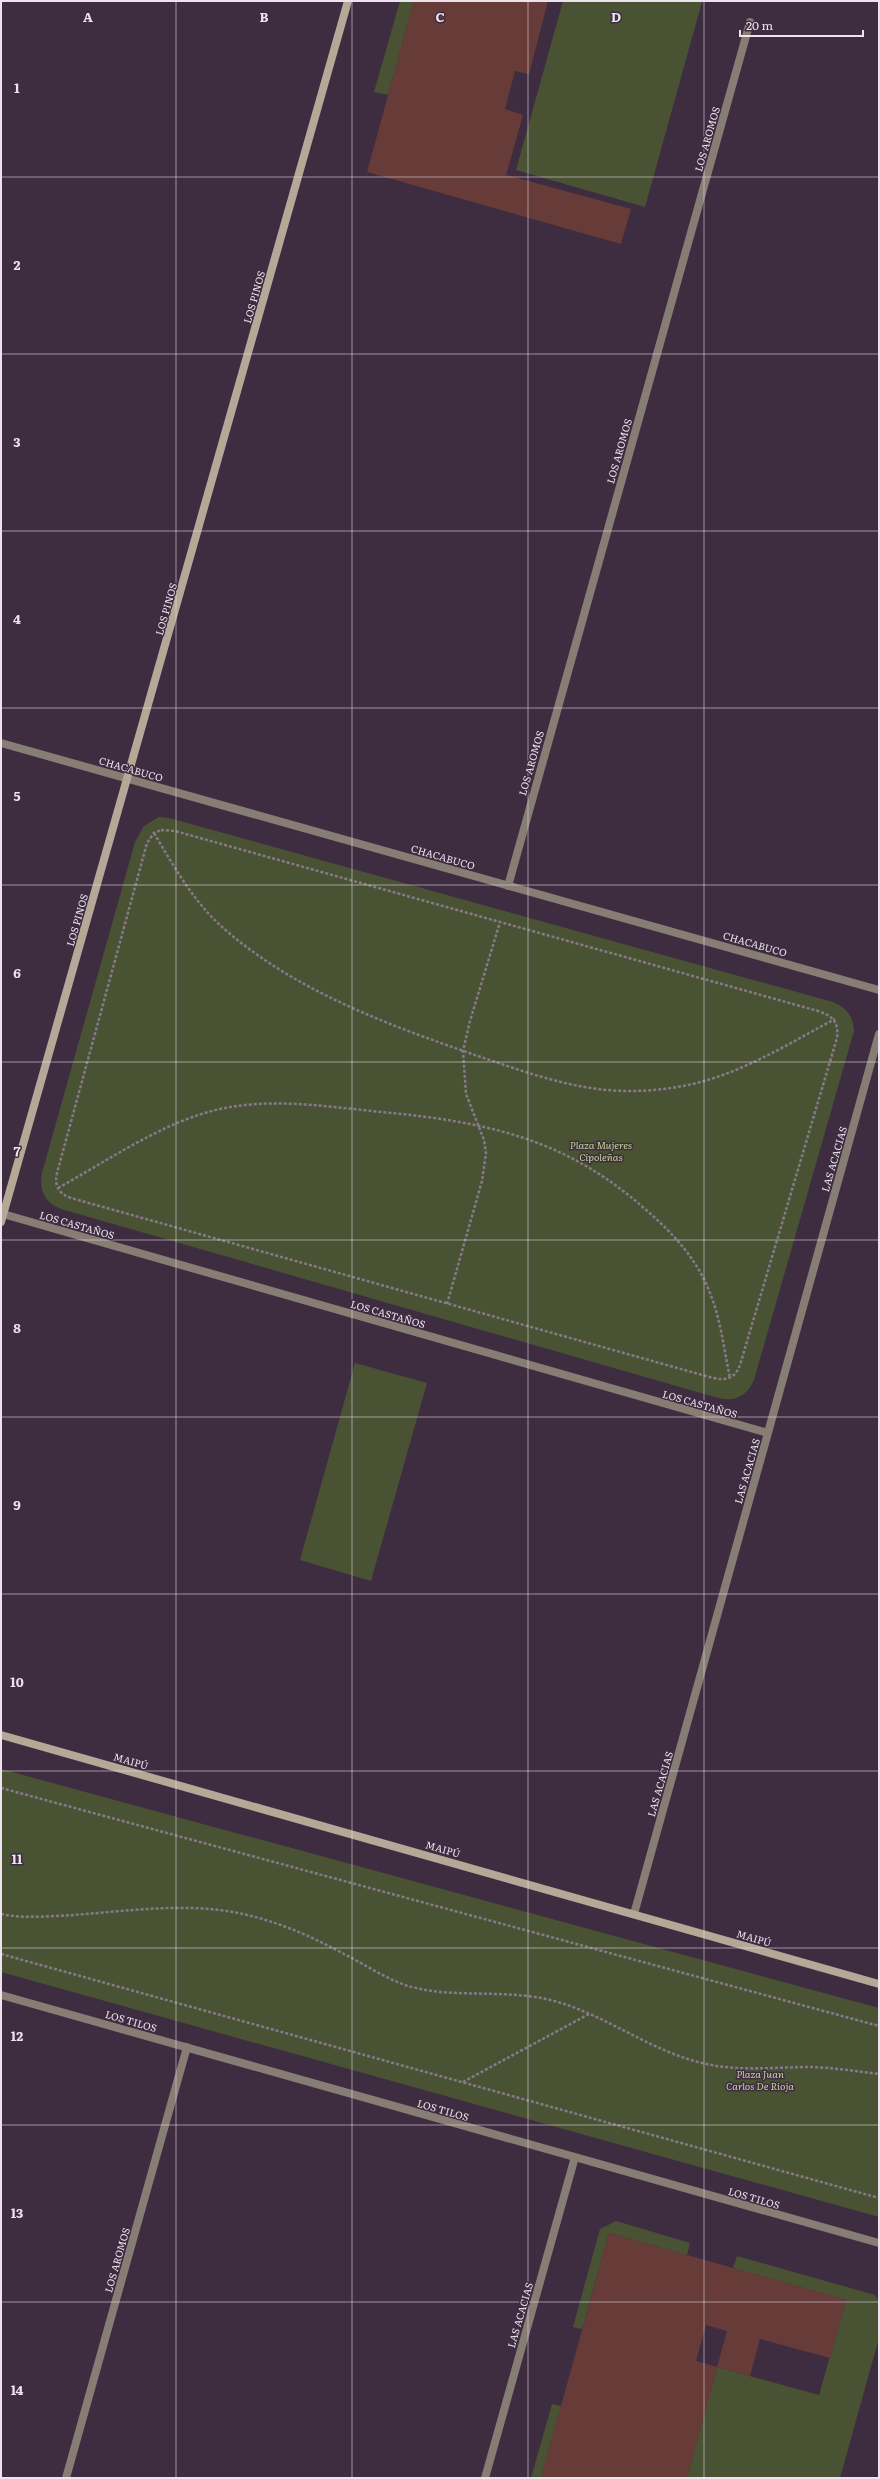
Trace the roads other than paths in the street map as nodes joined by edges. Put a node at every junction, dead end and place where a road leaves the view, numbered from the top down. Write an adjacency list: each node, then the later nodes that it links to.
1 (348, 1): 4 (street, LOS PINOS)
2 (750, 22): 5 (street, LOS AROMOS)
3 (1, 743): 4 (street, CHACABUCO)
4 (128, 779): 5 (street, CHACABUCO); 8 (street, LOS PINOS)
5 (508, 886): 6 (street, CHACABUCO)
6 (879, 990)
7 (879, 1034): 9 (street, LAS ACACIAS)
8 (2, 1218): 9 (street, LOS CASTAÑOS)
9 (768, 1433): 11 (street, LAS ACACIAS)
10 (1, 1735): 11 (street, MAIPÚ)
11 (634, 1914): 12 (street, MAIPÚ)
12 (879, 1984)
13 (1, 1995): 14 (street, LOS TILOS)
14 (187, 2047): 15 (street, LOS TILOS); 17 (street, LOS AROMOS)
15 (575, 2157): 16 (street, LOS TILOS); 18 (street, LAS ACACIAS)
16 (879, 2243)
17 (66, 2478)
18 (485, 2478)

